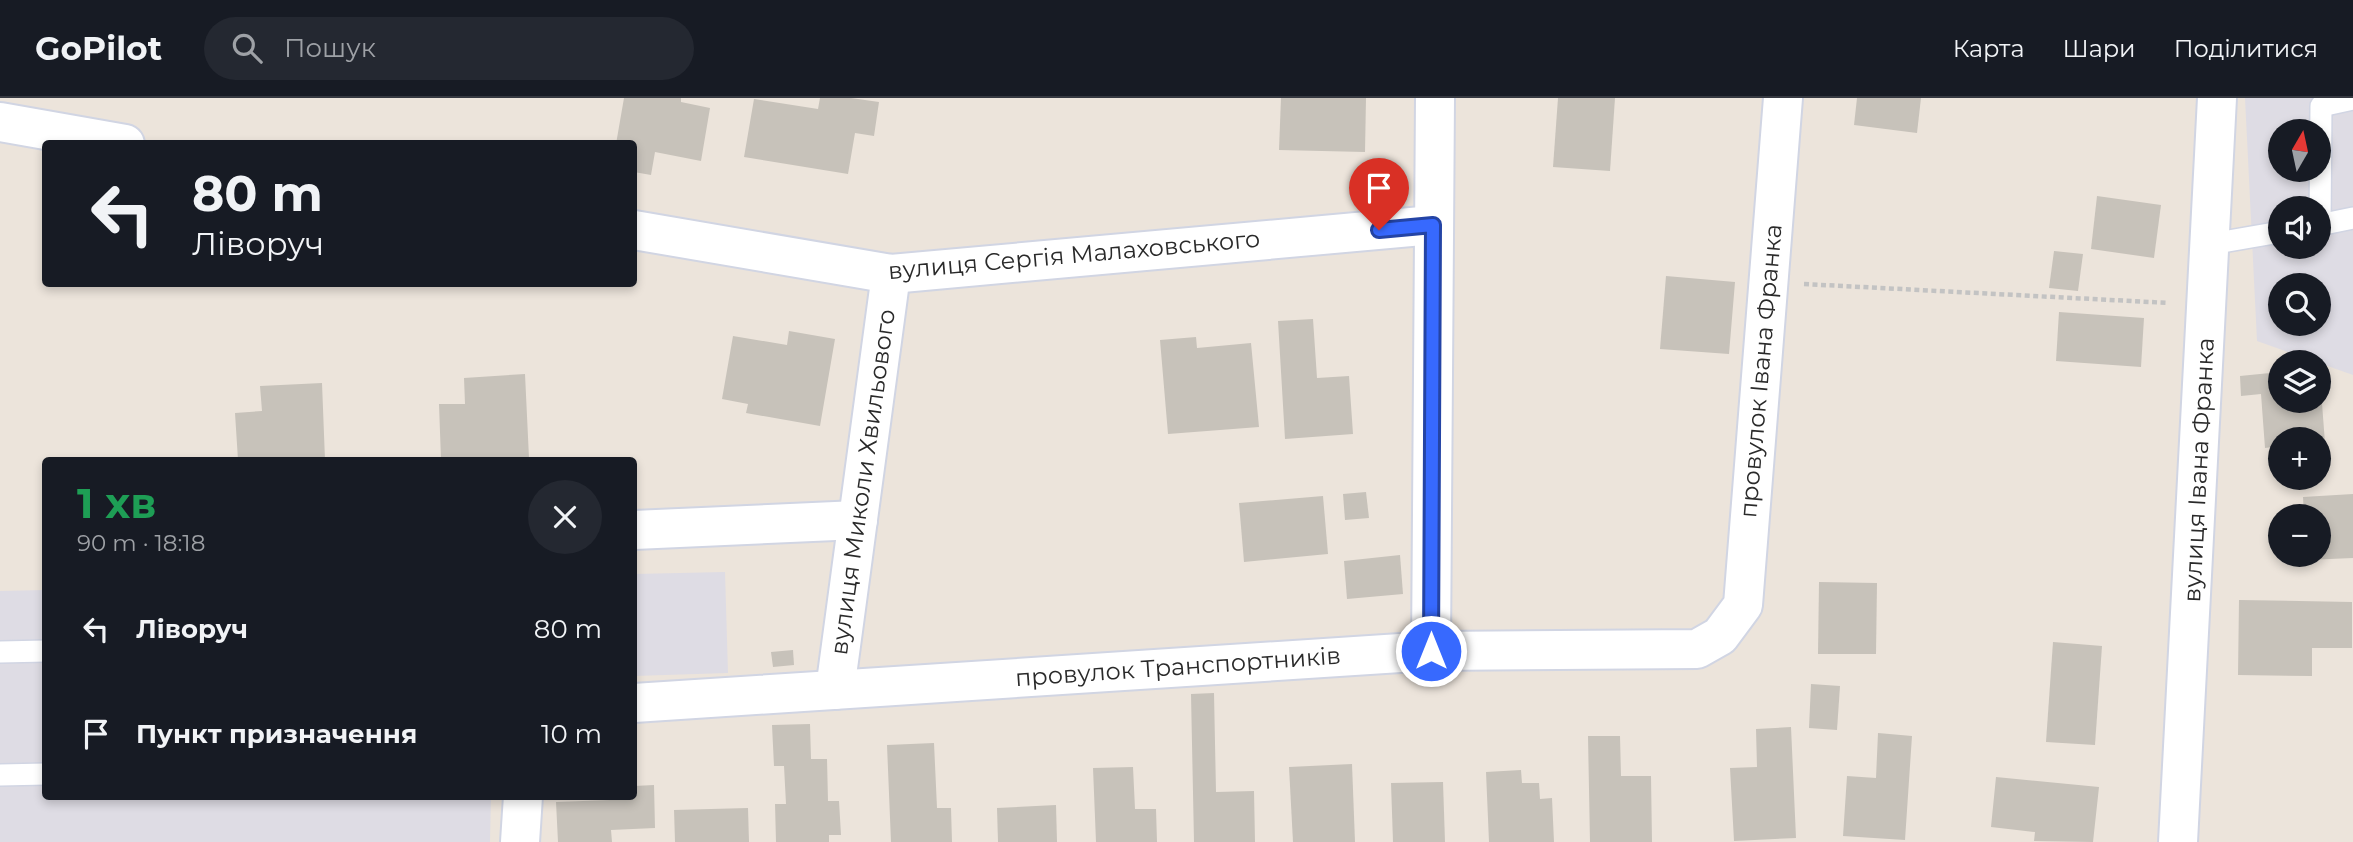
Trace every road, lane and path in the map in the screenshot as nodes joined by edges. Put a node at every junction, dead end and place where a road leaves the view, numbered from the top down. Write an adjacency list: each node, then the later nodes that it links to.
1 (1783, 98): 15 (street, провулок Івана Франка)
2 (2217, 98): 13 (street, вулиця Івана Франка)
3 (2353, 99): 7 (lane)
4 (1442, 105): 10 (street)
5 (0, 122): 6 (street)
6 (102, 140)
7 (2319, 196)
8 (2353, 218): 9 (lane)
9 (2331, 223)
10 (1433, 225): 14 (street, вулиця Сергія Малаховського); 21 (street)
11 (637, 231): 14 (street, вулиця Сергія Малаховського)
12 (2268, 234): 13 (lane)
13 (2211, 244): 16 (street, вулиця Івана Франка)
14 (891, 274): 17 (street, вулиця Миколи Хвильового)
15 (1768, 282): 16 (path); 19 (street, провулок Івана Франка)
16 (2208, 306): 29 (street, вулиця Івана Франка)
17 (858, 520): 18 (street); 23 (street, вулиця Миколи Хвильового)
18 (637, 530)
19 (1720, 636): 21 (street, провулок Транспортників)
20 (42, 651): 22 (lane)
21 (1431, 651): 23 (street, провулок Транспортників)
22 (0, 652)
23 (835, 690): 24 (street, провулок Транспортників)
24 (637, 704)
25 (42, 774): 26 (lane)
26 (0, 775)
27 (523, 800): 28 (street)
28 (520, 842)
29 (2178, 842)

